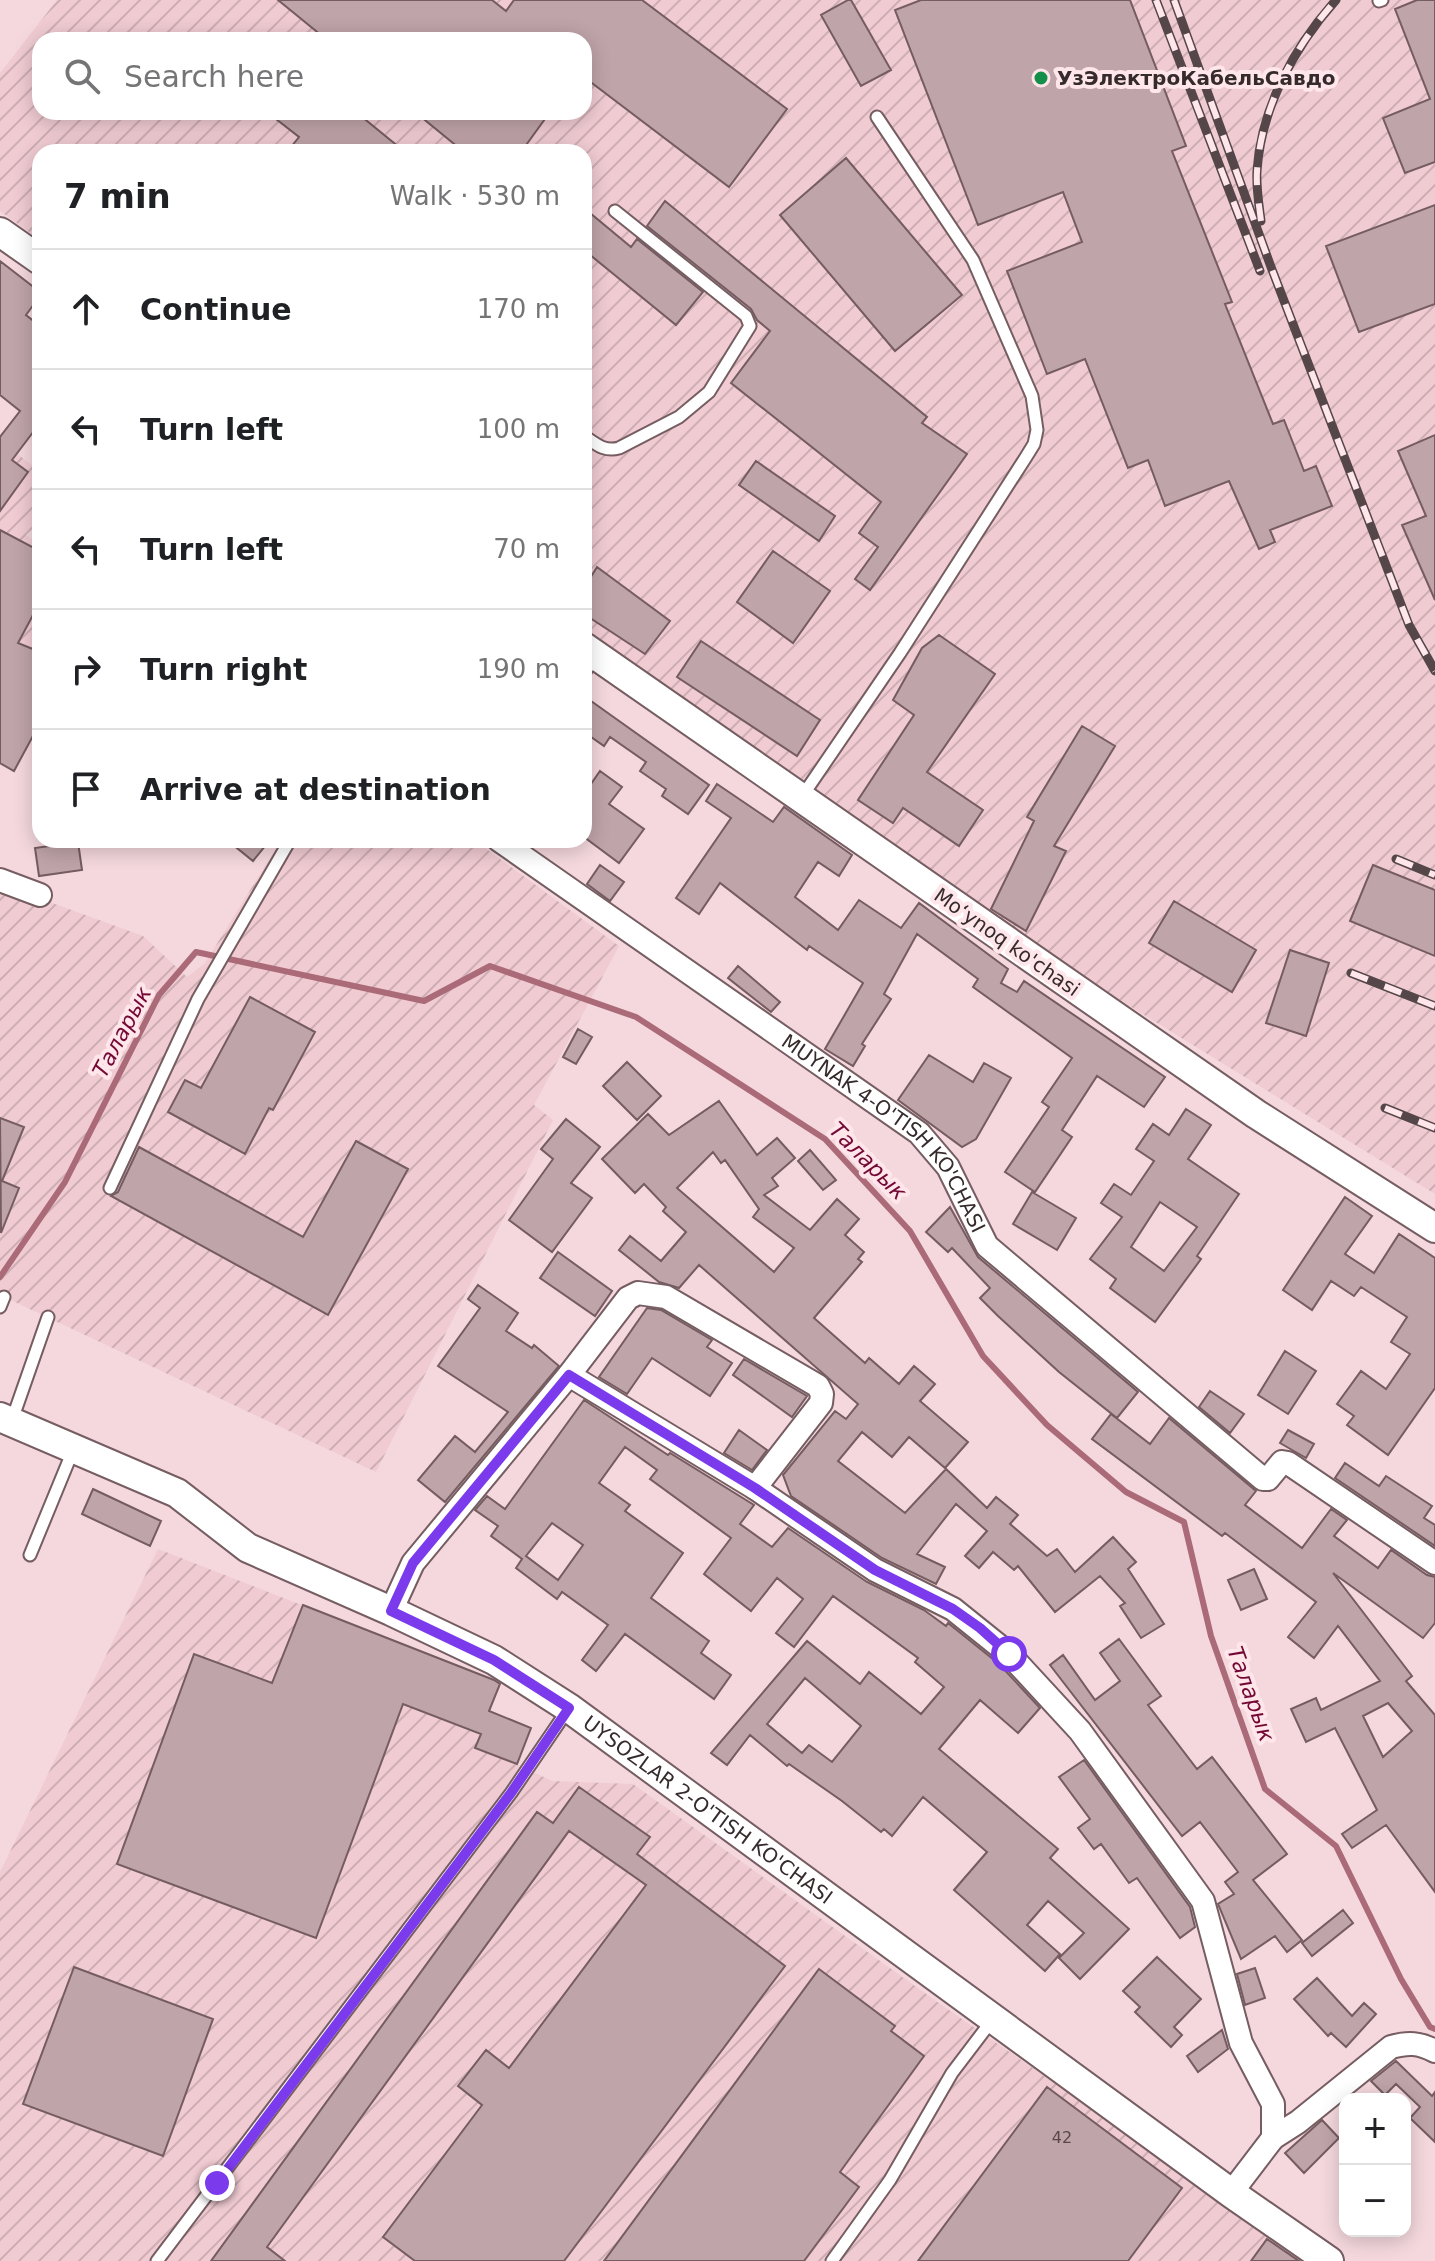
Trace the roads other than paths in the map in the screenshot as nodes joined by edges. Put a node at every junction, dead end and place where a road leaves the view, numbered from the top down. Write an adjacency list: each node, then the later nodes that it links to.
1 (877, 117): 7 (lane)
2 (615, 211): 5 (lane)
3 (0, 232): 4 (street)
4 (32, 254)
5 (592, 440)
6 (592, 661): 7 (street, Moʻynoq ko'chasi)
7 (800, 799): 13 (street, Moʻynoq ko'chasi)
8 (285, 848): 12 (lane)
9 (510, 848): 20 (street, MUYNAK 4-O'TISH KO'CHASI)
10 (0, 880): 11 (street)
11 (40, 895)
12 (110, 1188)
13 (1435, 1228)
14 (48, 1317): 16 (lane)
15 (569, 1375): 18 (street); 18 (street); 21 (street)
16 (6, 1418): 17 (street, UYSOZLAR 2-O'TISH KO'CHASI)
17 (74, 1448): 19 (lane); 21 (street, UYSOZLAR 2-O'TISH KO'CHASI)
18 (755, 1488): 25 (street)
19 (30, 1555)
20 (1435, 1563)
21 (391, 1611): 22 (street, UYSOZLAR 2-O'TISH KO'CHASI)
22 (569, 1708): 23 (street, UYSOZLAR 2-O'TISH KO'CHASI); 27 (lane)
23 (993, 2019): 26 (street, UYSOZLAR 2-O'TISH KO'CHASI); 28 (lane)
24 (1435, 2051): 25 (street)
25 (1273, 2138): 26 (street)
26 (1231, 2193): 29 (street, UYSOZLAR 2-O'TISH KO'CHASI)
27 (157, 2261)
28 (832, 2261)
29 (1329, 2261)

